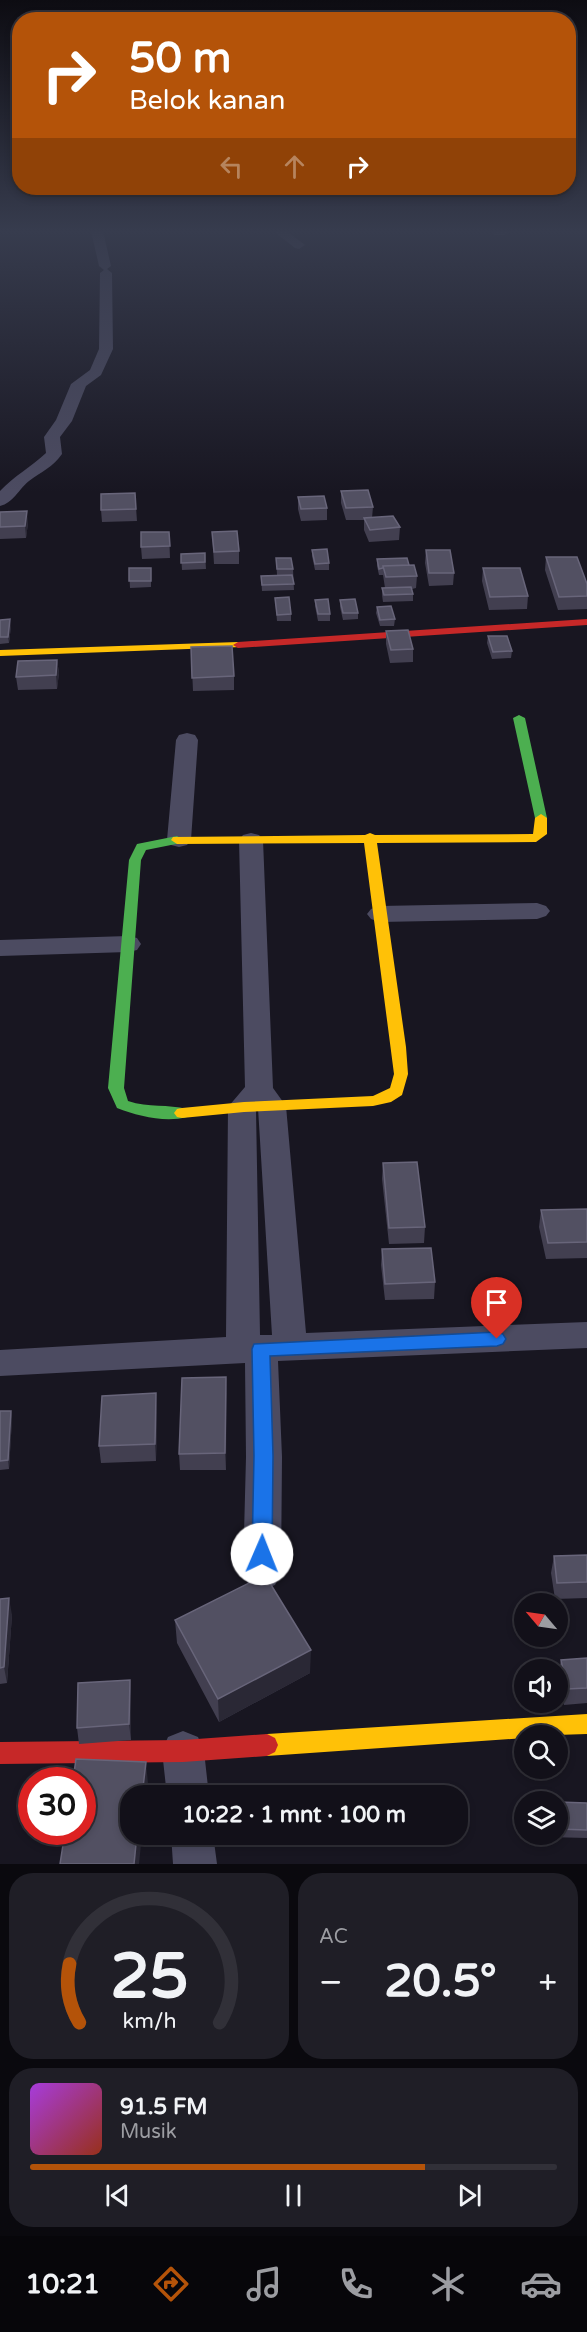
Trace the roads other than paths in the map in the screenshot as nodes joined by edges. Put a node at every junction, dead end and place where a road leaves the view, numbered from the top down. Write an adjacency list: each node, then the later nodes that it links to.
1 (106, 318): 2 (street)
2 (0, 501)
3 (587, 622): 4 (street)
4 (0, 653)
5 (519, 718): 7 (street)
6 (187, 740): 8 (street)
7 (370, 837): 9 (street); 11 (street)
8 (179, 840): 9 (street); 12 (street)
9 (250, 840): 14 (street)
10 (537, 910): 11 (street)
11 (380, 914): 14 (street)
12 (128, 944): 13 (street); 14 (street)
13 (0, 948)
14 (258, 1101): 16 (street); 16 (street)
15 (587, 1335): 16 (street)
16 (265, 1348): 17 (street); 18 (street)
17 (0, 1363)
18 (262, 1573)
19 (587, 1724): 20 (street)
20 (183, 1751): 21 (street); 22 (street)
21 (0, 1753)
22 (187, 1785)
23 (193, 1845): 24 (street)
24 (195, 1864)

